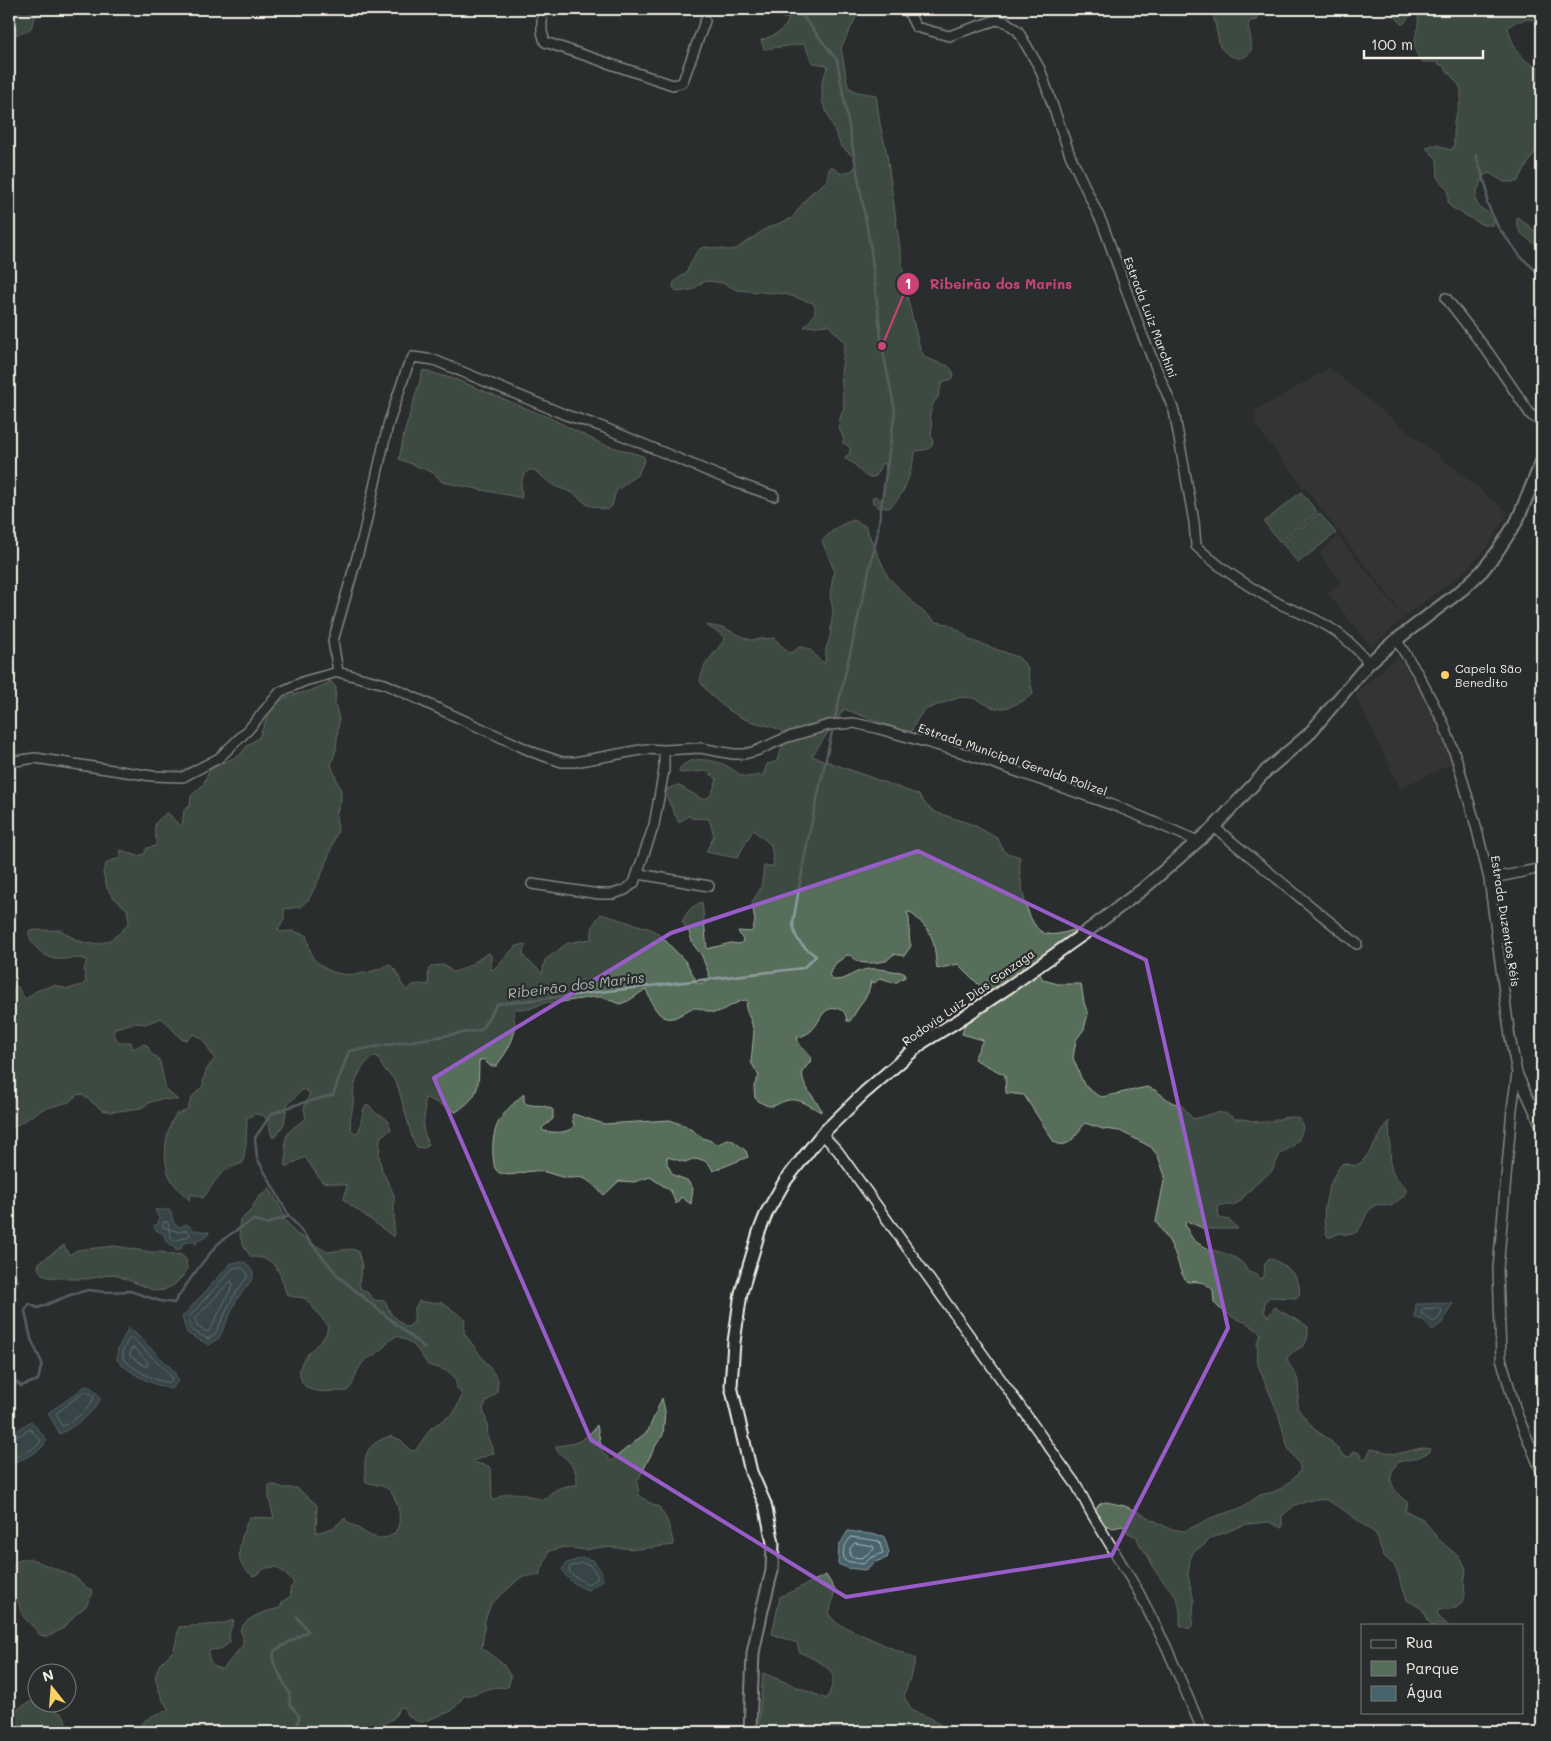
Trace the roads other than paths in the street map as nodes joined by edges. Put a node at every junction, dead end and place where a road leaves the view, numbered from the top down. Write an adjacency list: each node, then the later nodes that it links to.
1 (542, 9): 3 (street)
2 (908, 9): 9 (street, Estrada Luiz Marchini)
3 (705, 21)
4 (1446, 298): 5 (street)
5 (1542, 423)
6 (1542, 461): 8 (main road, Rodovia Luiz Dias Gonzaga)
7 (774, 496): 10 (street)
8 (1396, 639): 9 (main road, Rodovia Luiz Dias Gonzaga); 17 (street, Estrada Duzentos Réis)
9 (1370, 663): 13 (main road, Rodovia Luiz Dias Gonzaga)
10 (338, 672): 11 (street, Estrada Municipal Geraldo Polizel); 12 (street, Estrada Municipal Geraldo Polizel)
11 (664, 750): 14 (street, Estrada Municipal Geraldo Polizel); 16 (street)
12 (9, 762)
13 (1214, 827): 14 (main road, Rodovia Luiz Dias Gonzaga); 20 (street)
14 (1198, 841): 23 (main road, Rodovia Luiz Dias Gonzaga)
15 (1542, 868): 17 (street)
16 (639, 874): 18 (street); 19 (street)
17 (1490, 879): 21 (street, Estrada Duzentos Réis)
18 (532, 884)
19 (710, 886)
20 (1357, 944)
21 (1517, 1073): 22 (street, Estrada Duzentos Réis); 24 (street)
22 (1542, 1128)
23 (822, 1134): 25 (main road, Rodovia Luiz Dias Gonzaga); 26 (street)
24 (1542, 1473)
25 (750, 1732)
26 (1203, 1732)

